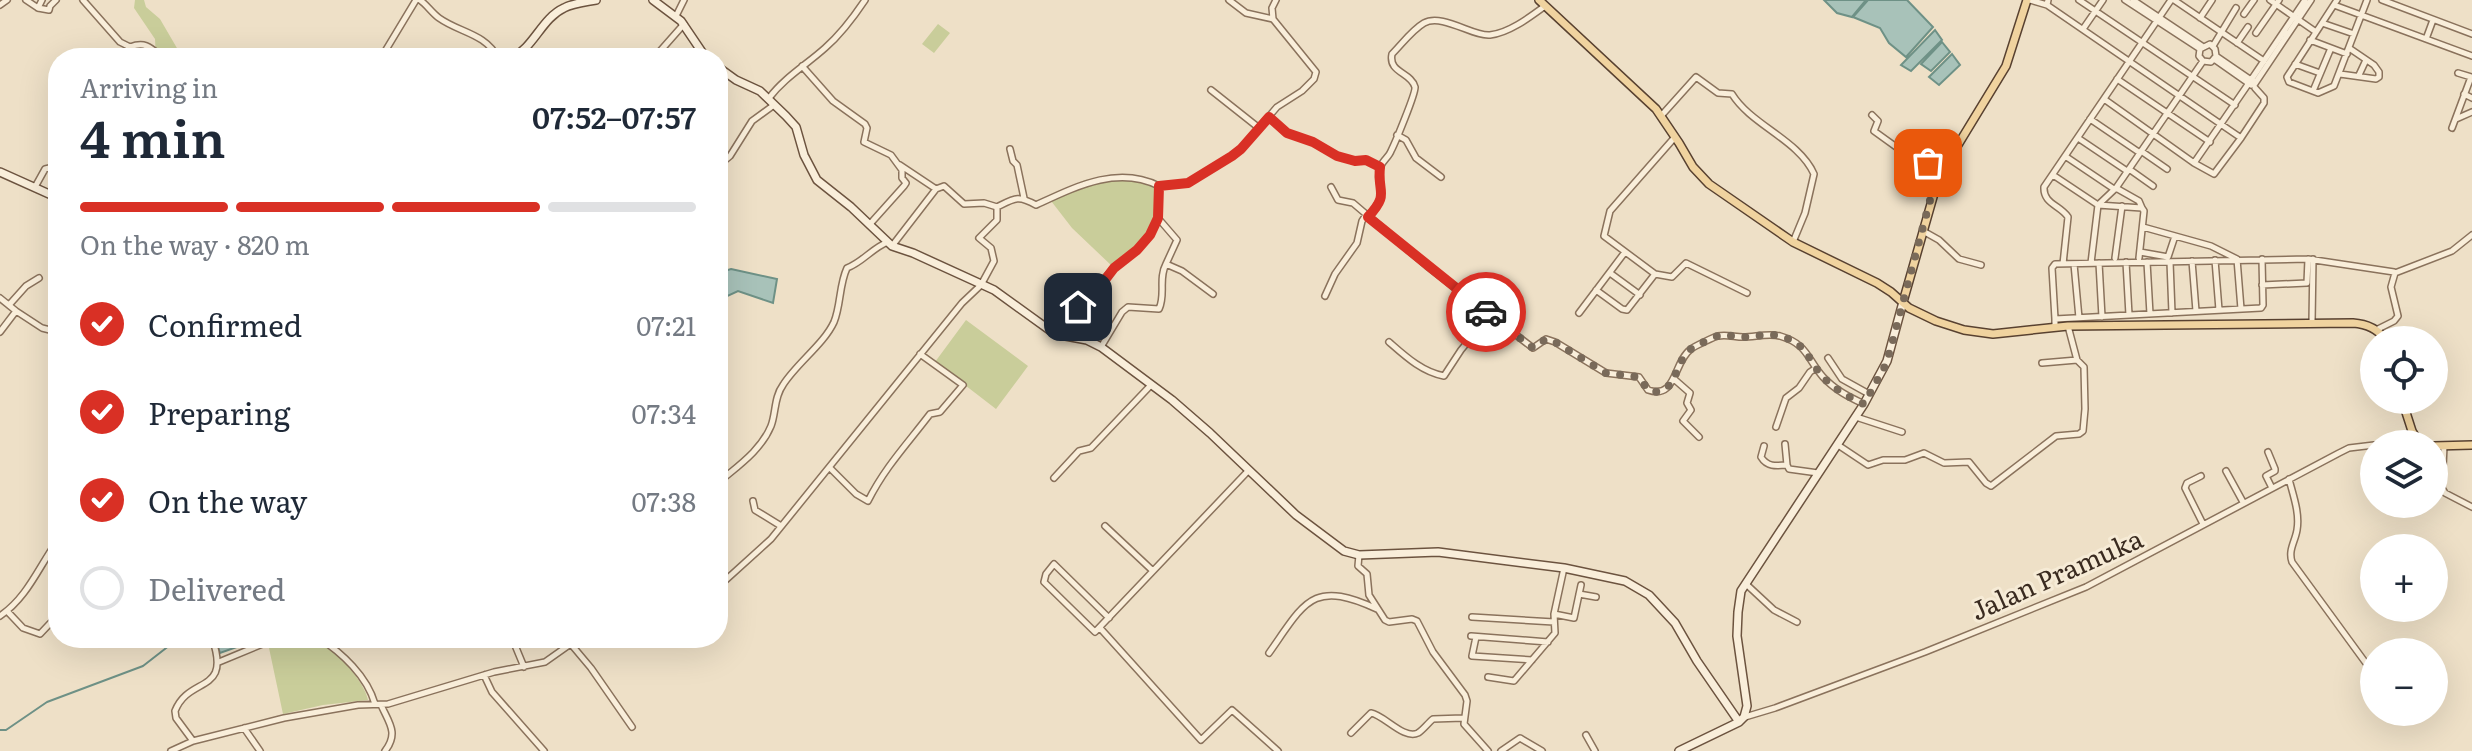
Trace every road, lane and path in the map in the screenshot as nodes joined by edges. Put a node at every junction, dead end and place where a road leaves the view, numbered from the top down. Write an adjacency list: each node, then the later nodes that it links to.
1 (26, 0): 30 (street)
2 (42, 0): 30 (street)
3 (56, 0): 30 (street)
4 (83, 0): 55 (street)
5 (418, 0): 59 (street); 60 (street)
6 (596, 0): 27 (street)
7 (653, 0): 35 (street)
8 (684, 0): 35 (street)
9 (865, 0): 73 (street)
10 (1229, 0): 38 (street)
11 (1276, 0): 38 (street)
12 (2030, 0): 25 (street); 118 (main road)
13 (2079, 0): 32 (street)
14 (2103, 0): 32 (street)
15 (2125, 0): 39 (street)
16 (2133, 0): 39 (street)
17 (2173, 0): 26 (street); 39 (street)
18 (2212, 0): 36 (street)
19 (2254, 0): 33 (street)
20 (2305, 0): 37 (street)
21 (2311, 0): 37 (street)
22 (2367, 0): 34 (street)
23 (2382, 0): 40 (street)
24 (2275, 1): 37 (street); 47 (street)
25 (2048, 2): 44 (street)
26 (2183, 2): 36 (street)
27 (570, 3): 61 (street)
28 (1542, 3): 95 (main road); 103 (street)
29 (2335, 3): 34 (street); 41 (street)
30 (38, 8)
31 (2236, 8): 45 (street)
32 (2096, 11): 44 (street); 52 (street)
33 (2244, 14)
34 (2361, 15): 48 (street); 50 (street)
35 (676, 16): 42 (street)
36 (2200, 18): 45 (street)
37 (2296, 18): 46 (street); 71 (street); 83 (street)
38 (1273, 19): 96 (street)
39 (2158, 19): 52 (street); 56 (street)
40 (2433, 20): 49 (street); 50 (street)
41 (2322, 23): 46 (street); 48 (street)
42 (684, 24): 62 (street); 63 (street)
43 (2248, 27): 53 (street)
44 (2083, 29): 69 (street)
45 (2220, 32): 53 (street); 54 (street)
46 (2316, 32): 51 (street)
47 (2256, 33)
48 (2354, 34): 65 (street)
49 (2472, 34)
50 (2426, 39): 66 (street)
51 (2310, 40): 57 (street); 64 (street)
52 (2142, 43): 69 (street); 80 (street)
53 (2237, 43): 71 (street)
54 (2213, 46): 56 (street); 67 (street)
55 (130, 47): 58 (street)
56 (2201, 47): 70 (street)
57 (2306, 47): 72 (street); 74 (street)
58 (151, 48)
59 (387, 48)
60 (493, 48)
61 (526, 48)
62 (663, 48)
63 (700, 48)
64 (2331, 48): 65 (street); 75 (street)
65 (2348, 51): 68 (street); 78 (street)
66 (2472, 56)
67 (2215, 58): 70 (street); 83 (street)
68 (2366, 60): 79 (street); 79 (street)
69 (2130, 61): 82 (street); 86 (street)
70 (2203, 61): 80 (street)
71 (2264, 61): 83 (street)
72 (2295, 64): 74 (street); 85 (street)
73 (802, 66): 90 (street); 113 (street)
74 (2303, 67): 75 (street)
75 (2320, 73): 85 (street)
76 (2458, 73): 81 (street)
77 (728, 74): 90 (street)
78 (2340, 74): 79 (street); 85 (street)
79 (2359, 75)
80 (2192, 76): 86 (street); 91 (street)
81 (2471, 78): 87 (street)
82 (2117, 79): 89 (street); 93 (street)
83 (2253, 84): 91 (street); 106 (street)
84 (1211, 90): 100 (street)
85 (2313, 91)
86 (2179, 94): 93 (street); 99 (street)
87 (2464, 94): 88 (street); 98 (street)
88 (2472, 98)
89 (2104, 99): 97 (street); 102 (street)
90 (772, 102): 111 (street); 136 (street)
91 (2235, 105): 99 (street)
92 (2472, 112): 98 (street)
93 (2167, 113): 102 (street); 107 (street)
94 (1872, 115): 118 (street)
95 (1661, 116): 104 (main road); 141 (street)
96 (1269, 117): 100 (street); 114 (street)
97 (2090, 119): 105 (street); 109 (street)
98 (2456, 119): 101 (street)
99 (2222, 124): 106 (street); 107 (street)
100 (1259, 128): 122 (street)
101 (2452, 128)
102 (2153, 133): 109 (street); 112 (street)
103 (1397, 135): 114 (street); 121 (street)
104 (1675, 137): 141 (main road); 143 (street)
105 (2078, 138): 110 (street); 117 (street)
106 (2241, 138): 112 (street)
107 (2210, 142): 112 (street)
108 (1010, 149): 129 (street)
109 (2140, 152): 116 (street); 117 (street)
110 (2065, 156): 120 (street); 126 (street)
111 (728, 157)
112 (2194, 163)
113 (898, 164): 127 (street); 136 (street)
114 (1380, 167): 134 (street)
115 (48, 168): 125 (street)
116 (2167, 169)
117 (2128, 170): 123 (street); 126 (street)
118 (1941, 171): 138 (main road)
119 (0, 172): 125 (street)
120 (2053, 175): 130 (street); 156 (street)
121 (1441, 177)
122 (1159, 186): 129 (street); 135 (street)
123 (2153, 186)
124 (1331, 187): 134 (street)
125 (34, 188): 128 (street)
126 (2115, 188): 130 (street); 133 (street)
127 (936, 189): 132 (street); 142 (street)
128 (48, 194)
129 (1024, 198): 132 (street)
130 (2098, 205): 131 (street); 153 (street)
131 (2122, 206): 133 (street); 144 (street)
132 (997, 207): 163 (street)
133 (2142, 208): 137 (street)
134 (1367, 216): 169 (street); 180 (street)
135 (1158, 218): 155 (street); 191 (street)
136 (870, 224): 142 (street)
137 (2143, 227): 140 (street); 140 (street)
138 (1923, 231): 158 (street); 171 (main road)
139 (2472, 235): 160 (street)
140 (2175, 236): 145 (street)
141 (1793, 242): 171 (main road)
142 (890, 244): 163 (street); 219 (street)
143 (1625, 252): 159 (street); 161 (street)
144 (2115, 258)
145 (2237, 259): 146 (street); 148 (street); 173 (street)
146 (2262, 259): 147 (street); 164 (street)
147 (2310, 259): 160 (street); 164 (street); 184 (street)
148 (2215, 260): 150 (street); 174 (street)
149 (2170, 261): 150 (street); 152 (street); 178 (street)
150 (2192, 261): 176 (street)
151 (2126, 262): 152 (street); 154 (street); 181 (street)
152 (2147, 262): 179 (street)
153 (2091, 263): 154 (street); 157 (street)
154 (2099, 263): 182 (street)
155 (1166, 264): 167 (street); 193 (street)
156 (2063, 264): 157 (street); 185 (street)
157 (2074, 264): 183 (street)
158 (1981, 265)
159 (1610, 273): 165 (street); 168 (street)
160 (2395, 273): 188 (street)
161 (1655, 274): 166 (street); 168 (street)
162 (39, 278): 172 (street)
163 (981, 285): 191 (street); 194 (street)
164 (2262, 285): 173 (street)
165 (1596, 290): 168 (street); 177 (street)
166 (1747, 293)
167 (1213, 294)
168 (1640, 295)
169 (1325, 296)
170 (0, 298): 172 (street)
171 (1903, 302): 185 (main road); 201 (street)
172 (9, 305): 175 (street)
173 (2241, 309): 174 (street)
174 (2219, 310): 176 (street)
175 (16, 311): 189 (street); 190 (street)
176 (2196, 311): 178 (street)
177 (1579, 313)
178 (2172, 313): 179 (street)
179 (2150, 314): 181 (street)
180 (1490, 315): 192 (street); 199 (street)
181 (2129, 315): 182 (street)
182 (2102, 317): 183 (street)
183 (2079, 318): 185 (street)
184 (2312, 322): 186 (main road); 187 (main road)
185 (2055, 323): 186 (main road)
186 (2068, 326): 196 (street)
187 (2363, 326)
188 (2384, 326)
189 (48, 330)
190 (0, 332)
191 (1055, 334): 193 (street)
192 (1389, 342)
193 (1101, 347): 200 (street)
194 (920, 354): 215 (street); 215 (street)
195 (1828, 358): 201 (street)
196 (2077, 360): 197 (street); 208 (street)
197 (2042, 363)
198 (1816, 368): 199 (street); 202 (street); 204 (street)
199 (1674, 379): 206 (street)
200 (1151, 385): 216 (street); 221 (street)
201 (1870, 394): 202 (street)
202 (1864, 404): 203 (street)
203 (1856, 417): 205 (street); 208 (street)
204 (1776, 427)
205 (1902, 432)
206 (1699, 437)
207 (1785, 444): 214 (street)
208 (1838, 445): 218 (street)
209 (2472, 445): 211 (main road)
210 (1764, 446): 214 (street)
211 (2448, 446)
212 (2360, 447): 222 (street, Jalan Pramuka)
213 (2268, 452): 223 (street)
214 (1787, 465): 218 (street)
215 (830, 468): 229 (street)
216 (1249, 470): 232 (street); 234 (street)
217 (2226, 471): 226 (street)
218 (1818, 473): 236 (street)
219 (728, 474)
220 (2201, 476): 228 (street)
221 (1054, 478)
222 (2289, 479): 223 (street, Jalan Pramuka); 258 (street)
223 (2272, 488): 226 (street, Jalan Pramuka)
224 (2448, 495): 227 (street)
225 (753, 501): 229 (street)
226 (2243, 502): 228 (street, Jalan Pramuka)
227 (2472, 507)
228 (2203, 524): 266 (street, Jalan Pramuka)
229 (781, 526): 235 (street)
230 (1105, 526): 234 (street)
231 (48, 553): 241 (street)
232 (1359, 555): 233 (street); 240 (street)
233 (1564, 568): 242 (street); 266 (street)
234 (1153, 571): 245 (street)
235 (728, 578)
236 (1745, 583): 247 (street); 266 (street)
237 (1581, 585): 238 (street)
238 (1579, 594): 239 (street); 242 (street)
239 (1596, 597)
240 (1378, 609): 257 (street); 265 (street)
241 (7, 611): 243 (street); 248 (street)
242 (1554, 614): 246 (street)
243 (0, 616)
244 (1472, 617): 246 (street)
245 (1109, 618): 249 (street); 249 (street)
246 (1554, 622): 250 (street)
247 (1797, 622)
248 (48, 626)
249 (1100, 628): 277 (street)
250 (1548, 642): 259 (street); 259 (street)
251 (215, 648): 260 (street)
252 (253, 648): 260 (street)
253 (332, 648): 264 (street)
254 (516, 648): 261 (street)
255 (563, 648): 261 (street)
256 (574, 648): 267 (street)
257 (1269, 653)
258 (2360, 656)
259 (1533, 660): 263 (street)
260 (219, 662): 271 (street)
261 (524, 667): 262 (street)
262 (484, 675): 264 (street); 276 (street)
263 (1488, 677)
264 (378, 704): 268 (street); 275 (street)
265 (1463, 718): 269 (street); 278 (street)
266 (1742, 720): 272 (street)
267 (632, 727)
268 (244, 728): 271 (street); 274 (street)
269 (1351, 733)
270 (1586, 735): 281 (street)
271 (193, 741): 273 (street)
272 (1692, 748): 282 (street)
273 (171, 751)
274 (260, 751)
275 (385, 751)
276 (544, 751)
277 (1278, 751)
278 (1488, 751)
279 (1501, 751): 280 (street)
280 (1542, 751)
281 (1595, 751)
282 (1679, 751)

